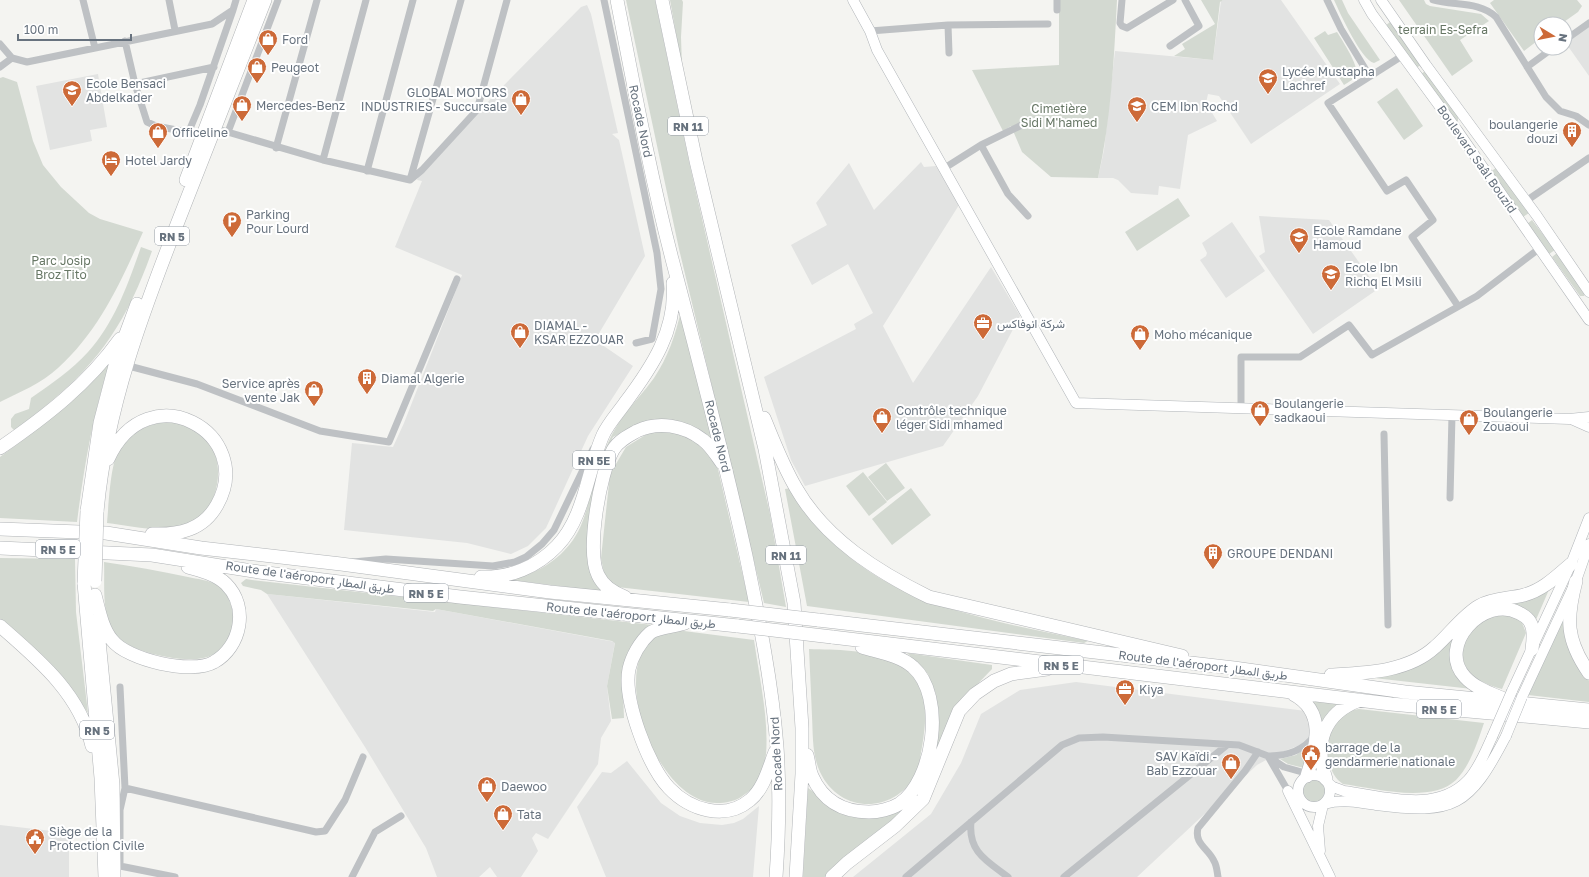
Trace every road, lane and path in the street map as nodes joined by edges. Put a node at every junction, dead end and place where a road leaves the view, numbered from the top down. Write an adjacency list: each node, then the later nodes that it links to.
1 (83, 0): 35 (street)
2 (169, 0): 29 (street)
3 (236, 0): 24 (street)
4 (254, 0): 45 (highway, RN 5)
5 (265, 0): 49 (highway, RN 5)
6 (278, 0): 51 (street)
7 (317, 0): 53 (street)
8 (366, 0): 55 (street)
9 (413, 0): 57 (street)
10 (461, 0): 58 (street)
11 (507, 0): 58 (street)
12 (604, 0): 70 (street)
13 (617, 0): 62 (highway, Rocade Nord)
14 (662, 0): 72 (highway, Rocade Nord / RN 11)
15 (853, 0): 30 (main road)
16 (1057, 0): 25 (street)
17 (1122, 0): 18 (street)
18 (1173, 0)
19 (1185, 0): 34 (street)
20 (1327, 0): 43 (street)
21 (1364, 0): 37 (main road, Boulevard Saâl Bouzid)
22 (1382, 0): 46 (main road, Boulevard Saâl Bouzid)
23 (1433, 0): 42 (street)
24 (233, 10): 29 (street); 41 (street)
25 (1057, 10)
26 (1589, 23): 31 (street)
27 (1048, 24): 28 (street)
28 (948, 25): 30 (street); 36 (street)
29 (175, 30): 32 (street)
30 (870, 31): 56 (main road)
31 (1573, 34)
32 (125, 41): 35 (street); 44 (street)
33 (0, 44): 39 (street)
34 (1170, 46)
35 (95, 48): 39 (street)
36 (949, 53)
37 (1402, 56): 43 (street); 50 (main road, Boulevard Saâl Bouzid)
38 (1542, 56): 42 (street)
39 (12, 58): 40 (street)
40 (0, 67)
41 (214, 67): 44 (street); 45 (street)
42 (1527, 67): 48 (street)
43 (1370, 75): 67 (street)
44 (135, 84): 45 (street)
45 (205, 108): 69 (highway, RN 5)
46 (1468, 122): 50 (main road); 59 (main road, Boulevard Saâl Bouzid)
47 (1022, 125): 52 (street)
48 (1589, 125)
49 (214, 128): 51 (street); 71 (highway, RN 5)
50 (1457, 130): 61 (main road, Boulevard Saâl Bouzid)
51 (228, 132): 53 (street)
52 (981, 146): 56 (street); 60 (street)
53 (276, 148): 55 (street)
54 (1589, 158): 59 (street)
55 (323, 160): 57 (street)
56 (943, 169): 73 (main road)
57 (367, 171): 58 (street)
58 (410, 180)
59 (1526, 201): 64 (main road, Boulevard Saâl Bouzid)
60 (1028, 216)
61 (1540, 248): 66 (main road, Boulevard Saâl Bouzid); 67 (street)
62 (672, 256): 76 (highway, RN 5E); 79 (highway, Rocade Nord)
63 (457, 279): 71 (street)
64 (1589, 292)
65 (1589, 298): 66 (main road)
66 (1579, 305): 68 (main road, Boulevard Saâl Bouzid)
67 (1458, 306): 73 (street)
68 (1589, 320)
69 (129, 326): 78 (highway); 82 (highway, RN 5)
70 (636, 343)
71 (126, 365): 80 (highway, RN 5)
72 (750, 385): 102 (highway); 111 (highway, Rocade Nord / RN 11)
73 (1241, 407): 74 (main road)
74 (1452, 415): 75 (main road); 81 (street)
75 (1589, 419)
76 (603, 434): 89 (street); 91 (highway, RN 5E)
77 (1384, 434): 97 (street)
78 (0, 448)
79 (727, 469): 95 (highway); 114 (highway, Rocade Nord)
80 (100, 477): 82 (highway, RN 5); 85 (highway)
81 (1450, 498)
82 (92, 512): 93 (highway, RN 5, bridge)
83 (1589, 518): 90 (main road)
84 (0, 529): 85 (highway, Route de l'aéroport طريق المطار / RN 5 E)
85 (106, 533): 89 (highway, Route de l'aéroport طريق المطار / RN 5 E)
86 (1589, 544): 92 (main road)
87 (0, 548): 88 (highway, Route de l'aéroport طريق المطار / RN 5 E)
88 (116, 552): 94 (highway); 96 (highway, Route de l'aéroport طريق المطار / RN 5 E)
89 (341, 564): 91 (highway, Route de l'aéroport طريق المطار / RN 5 E)
90 (1571, 564): 100 (main road); 104 (highway)
91 (435, 576): 95 (highway, Route de l'aéroport طريق المطار / RN 5 E)
92 (1576, 581): 103 (highway); 107 (main road)
93 (90, 582): 94 (highway, RN 5); 119 (highway, RN 5)
94 (95, 595): 127 (highway, RN 5)
95 (638, 601): 102 (highway, Route de l'aéroport طريق المطار / RN 5 E, bridge)
96 (694, 621): 99 (highway, Route de l'aéroport طريق المطار / RN 5 E, bridge); 114 (highway)
97 (1388, 625)
98 (0, 626): 119 (highway)
99 (832, 637): 101 (highway, Route de l'aéroport طريق المطار / RN 5 E); 111 (highway)
100 (1532, 649): 107 (main road); 107 (highway)
101 (1074, 667): 106 (highway, Route de l'aéroport طريق المطار / RN 5 E); 132 (highway)
102 (1234, 668): 104 (highway, Route de l'aéroport طريق المطار / RN 5 E)
103 (1589, 673)
104 (1300, 677): 107 (highway, Route de l'aéroport طريق المطار / RN 5 E)
105 (120, 687): 121 (street)
106 (1290, 692): 108 (highway, Route de l'aéroport طريق المطار / RN 5 E); 112 (highway)
107 (1516, 697): 109 (highway, Route de l'aéroport طريق المطار / RN 5 E); 120 (main road, bridge); 123 (main road, bridge)
108 (1361, 700): 110 (highway, Route de l'aéroport طريق المطار / RN 5 E); 120 (highway)
109 (1589, 710)
110 (1589, 722)
111 (802, 728): 131 (highway, Rocade Nord / RN 11)
112 (1316, 734): 116 (street); 118 (highway)
113 (1227, 745): 115 (street); 125 (street); 135 (street)
114 (777, 746): 130 (highway, Rocade Nord)
115 (1258, 752): 116 (street); 136 (street)
116 (1268, 756): 118 (street); 122 (street)
117 (363, 757): 121 (street)
118 (1310, 775): 120 (main road); 122 (main road)
119 (102, 778): 127 (highway, RN 5)
120 (1327, 781): 123 (main road)
121 (125, 788): 127 (street)
122 (1298, 797): 123 (main road); 126 (main road)
123 (1324, 805): 126 (main road)
124 (401, 816): 129 (street)
125 (971, 822): 133 (street); 134 (street)
126 (1321, 859): 137 (main road)
127 (113, 873): 128 (street)
128 (175, 877)
129 (352, 877)
130 (776, 877)
131 (796, 877)
132 (832, 877)
133 (906, 877)
134 (1008, 877)
135 (1064, 877)
136 (1218, 877)
137 (1330, 877)

